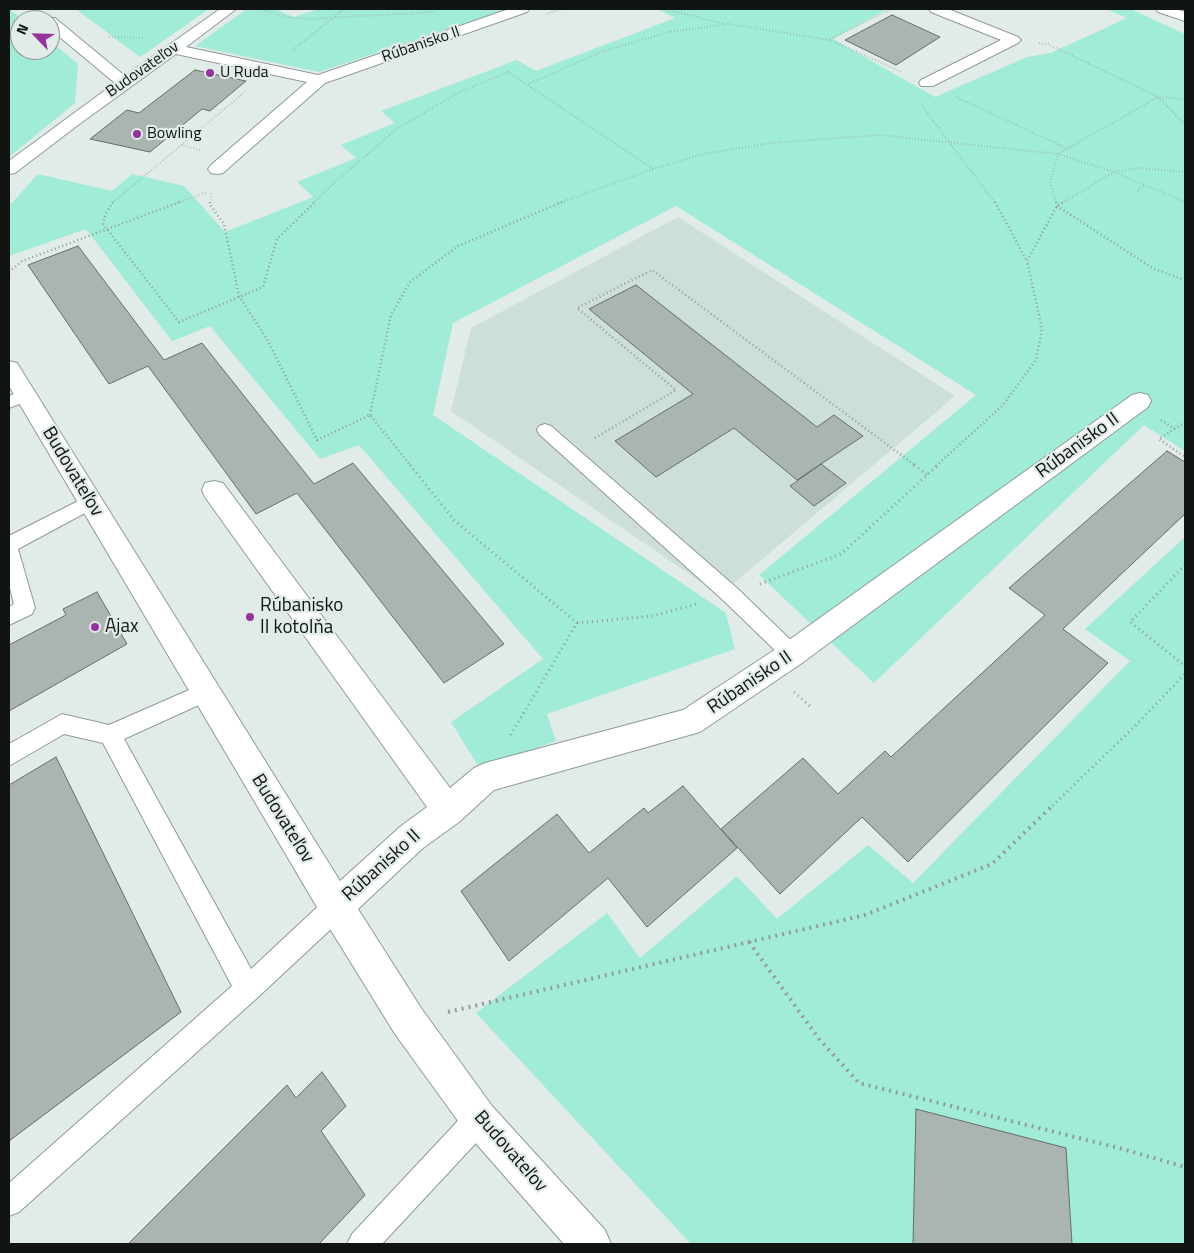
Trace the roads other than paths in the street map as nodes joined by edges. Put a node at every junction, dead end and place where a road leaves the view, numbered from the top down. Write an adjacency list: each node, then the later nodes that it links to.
1 (229, 9): 7 (street, Budovateľov)
2 (522, 9): 8 (street, Rúbanisko II)
3 (936, 9): 10 (street)
4 (1163, 9): 5 (street)
5 (1185, 17)
6 (60, 30): 9 (street)
7 (172, 49): 8 (street); 9 (street, Budovateľov)
8 (319, 80): 11 (street, Rúbanisko II)
9 (124, 83): 12 (street, Budovateľov)
10 (927, 83)
11 (217, 168)
12 (9, 169)
13 (9, 368): 14 (street, Budovateľov)
14 (17, 399): 18 (street, Budovateľov)
15 (1140, 401): 21 (street, Rúbanisko II)
16 (545, 430): 21 (lane)
17 (214, 490): 25 (street)
18 (90, 502): 19 (lane); 22 (street, Budovateľov)
19 (9, 547): 20 (lane)
20 (9, 617)
21 (792, 654): 25 (street, Rúbanisko II)
22 (205, 692): 23 (lane); 26 (street, Budovateľov)
23 (110, 735): 24 (lane); 27 (lane)
24 (9, 756)
25 (448, 811): 26 (street, Rúbanisko II)
26 (336, 907): 27 (lane); 28 (street, Budovateľov)
27 (248, 989): 29 (lane)
28 (479, 1119): 30 (lane); 31 (street, Budovateľov)
29 (9, 1202)
30 (362, 1244)
31 (591, 1244)

